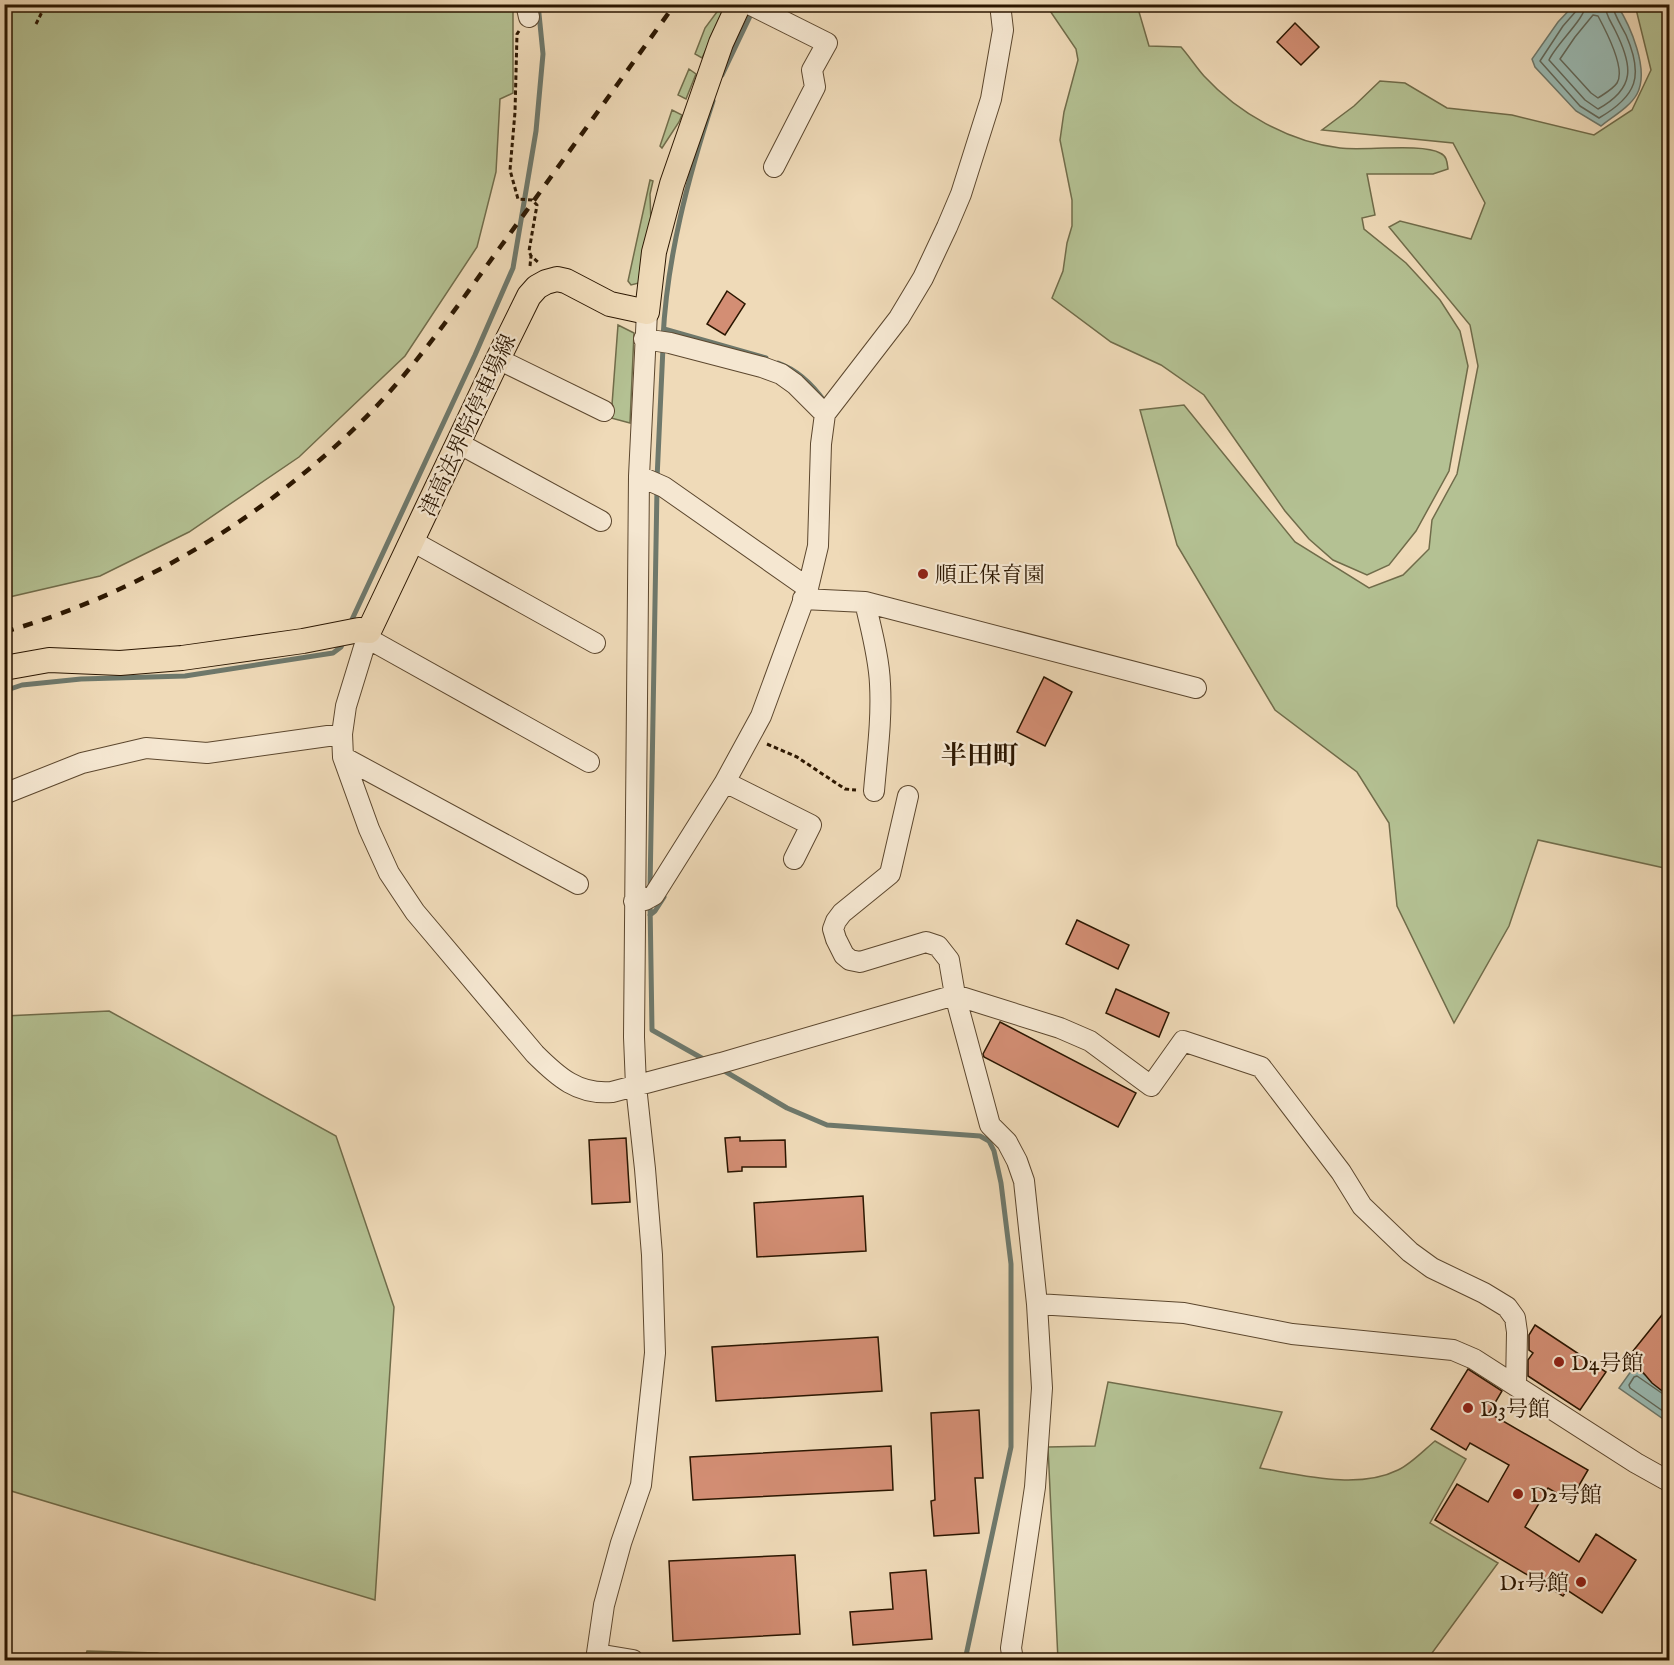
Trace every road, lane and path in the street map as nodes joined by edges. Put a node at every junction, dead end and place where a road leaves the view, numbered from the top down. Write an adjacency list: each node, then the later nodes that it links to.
1 (46, 4): 5 (path)
2 (1000, 4): 11 (street)
3 (749, 6): 6 (street); 8 (main road)
4 (527, 11): 7 (path)
5 (36, 24)
6 (774, 167)
7 (557, 279): 8 (main road); 10 (main road, 津高法界院停車場線)
8 (647, 312): 9 (street)
9 (657, 341): 11 (street); 14 (street)
10 (498, 359): 12 (street); 13 (main road, 津高法界院停車場線)
11 (828, 410): 17 (street)
12 (604, 411)
13 (458, 443): 15 (street); 16 (main road, 津高法界院停車場線)
14 (652, 482): 17 (street); 33 (street)
15 (601, 521)
16 (412, 541): 19 (main road, 津高法界院停車場線); 20 (street)
17 (809, 596): 18 (street); 27 (street)
18 (866, 602): 22 (street); 28 (street)
19 (365, 633): 21 (main road); 23 (street); 26 (street)
20 (595, 643)
21 (4, 668)
22 (1196, 688)
23 (342, 734): 25 (street); 29 (street)
24 (762, 742): 28 (path)
25 (343, 757): 32 (street); 35 (street)
26 (589, 762)
27 (730, 784): 31 (street); 33 (street)
28 (874, 791)
29 (4, 794)
30 (908, 796): 34 (street)
31 (794, 859)
32 (578, 884)
33 (644, 899): 35 (street)
34 (954, 994): 35 (street); 36 (street); 37 (street)
35 (636, 1086): 39 (street)
36 (1037, 1304): 37 (street); 41 (street)
37 (1516, 1386): 38 (street)
38 (1670, 1482)
39 (597, 1657): 40 (street)
40 (633, 1660)
41 (1013, 1660)

